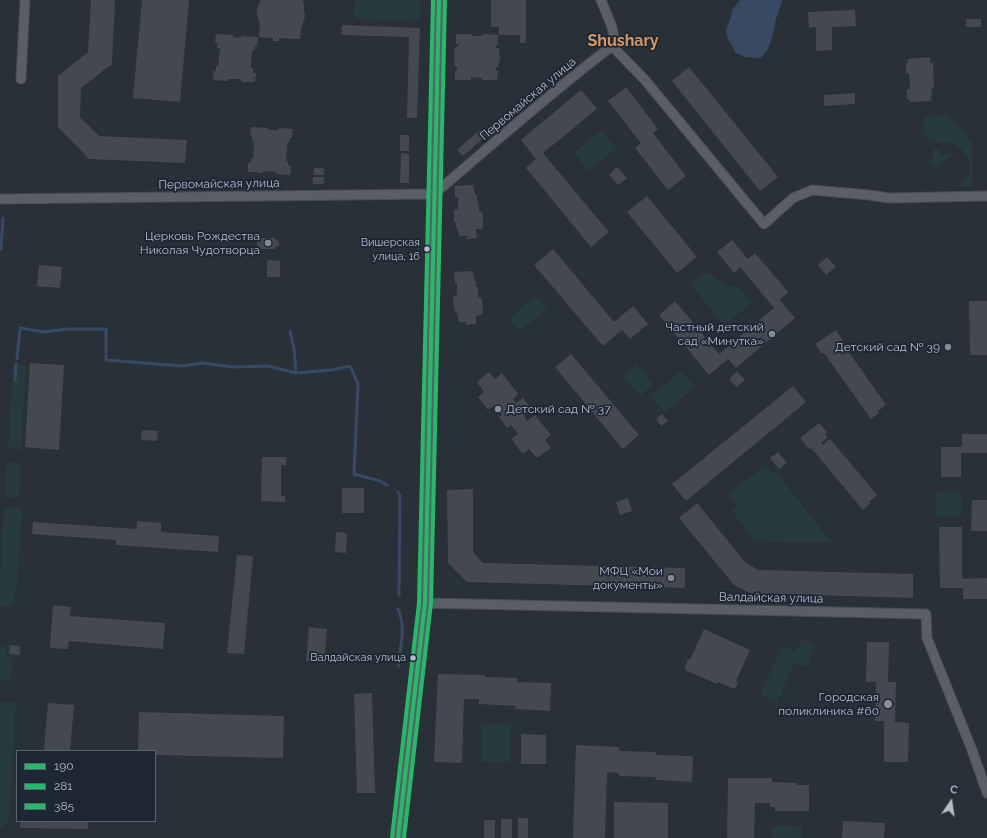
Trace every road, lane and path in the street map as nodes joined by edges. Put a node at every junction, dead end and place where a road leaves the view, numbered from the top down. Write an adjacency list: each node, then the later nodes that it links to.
1 (25, 0): 5 (street)
2 (439, 0): 6 (street)
3 (601, 0): 4 (street)
4 (612, 46): 6 (street, Первомайская улица); 7 (street)
5 (21, 79)
6 (434, 194): 8 (street, Первомайская улица); 9 (street)
7 (987, 196)
8 (0, 199)
9 (425, 603): 10 (street, Валдайская улица); 11 (street)
10 (987, 793)
11 (398, 838)

